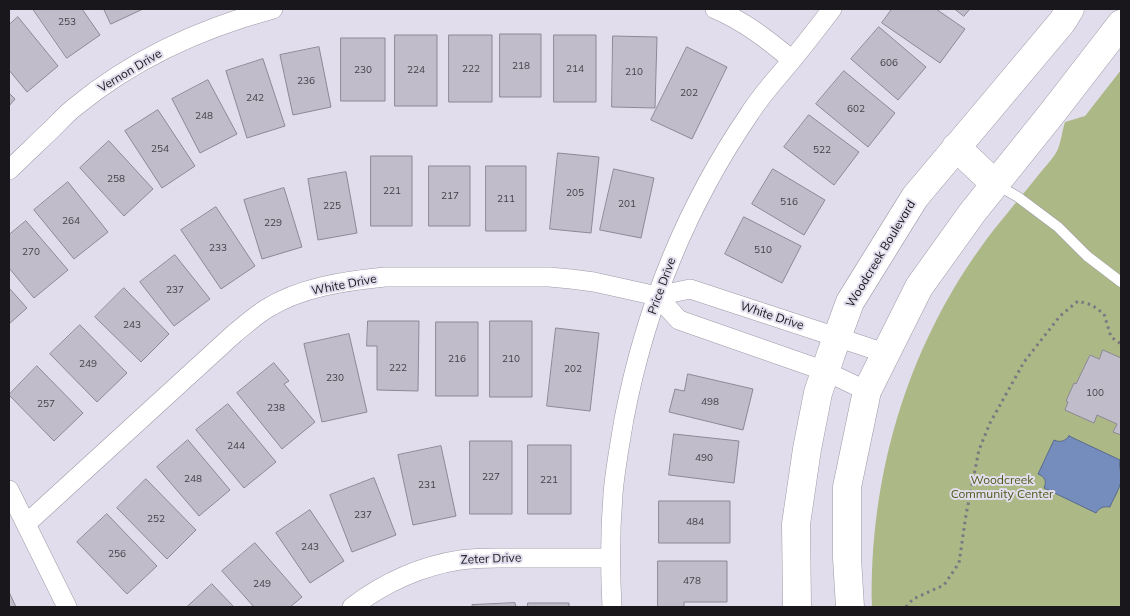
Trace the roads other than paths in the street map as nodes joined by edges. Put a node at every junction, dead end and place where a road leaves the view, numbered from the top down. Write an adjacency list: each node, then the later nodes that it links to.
1 (273, 9): 8 (street, Vernon Drive)
2 (715, 9): 6 (street)
3 (832, 9): 6 (street, Price Drive)
4 (1070, 9): 7 (street, Woodcreek Boulevard)
5 (1121, 24): 9 (street)
6 (792, 60): 11 (street, Price Drive)
7 (956, 147): 9 (street); 12 (street, Woodcreek Boulevard)
8 (9, 170)
9 (995, 184): 10 (lane); 13 (street)
10 (1121, 282)
11 (657, 296): 12 (street, White Drive); 14 (street); 17 (street, White Drive); 18 (street, Price Drive)
12 (837, 337): 13 (street, White Drive); 14 (street, Woodcreek Boulevard)
13 (885, 353): 15 (street)
14 (824, 371): 15 (street); 22 (street, Woodcreek Boulevard)
15 (867, 391): 23 (street)
16 (9, 490): 17 (street)
17 (26, 524): 19 (street)
18 (611, 558): 20 (street, Zeter Drive); 21 (street, Price Drive)
19 (67, 607)
20 (352, 607)
21 (612, 607)
22 (797, 607)
23 (850, 607)

